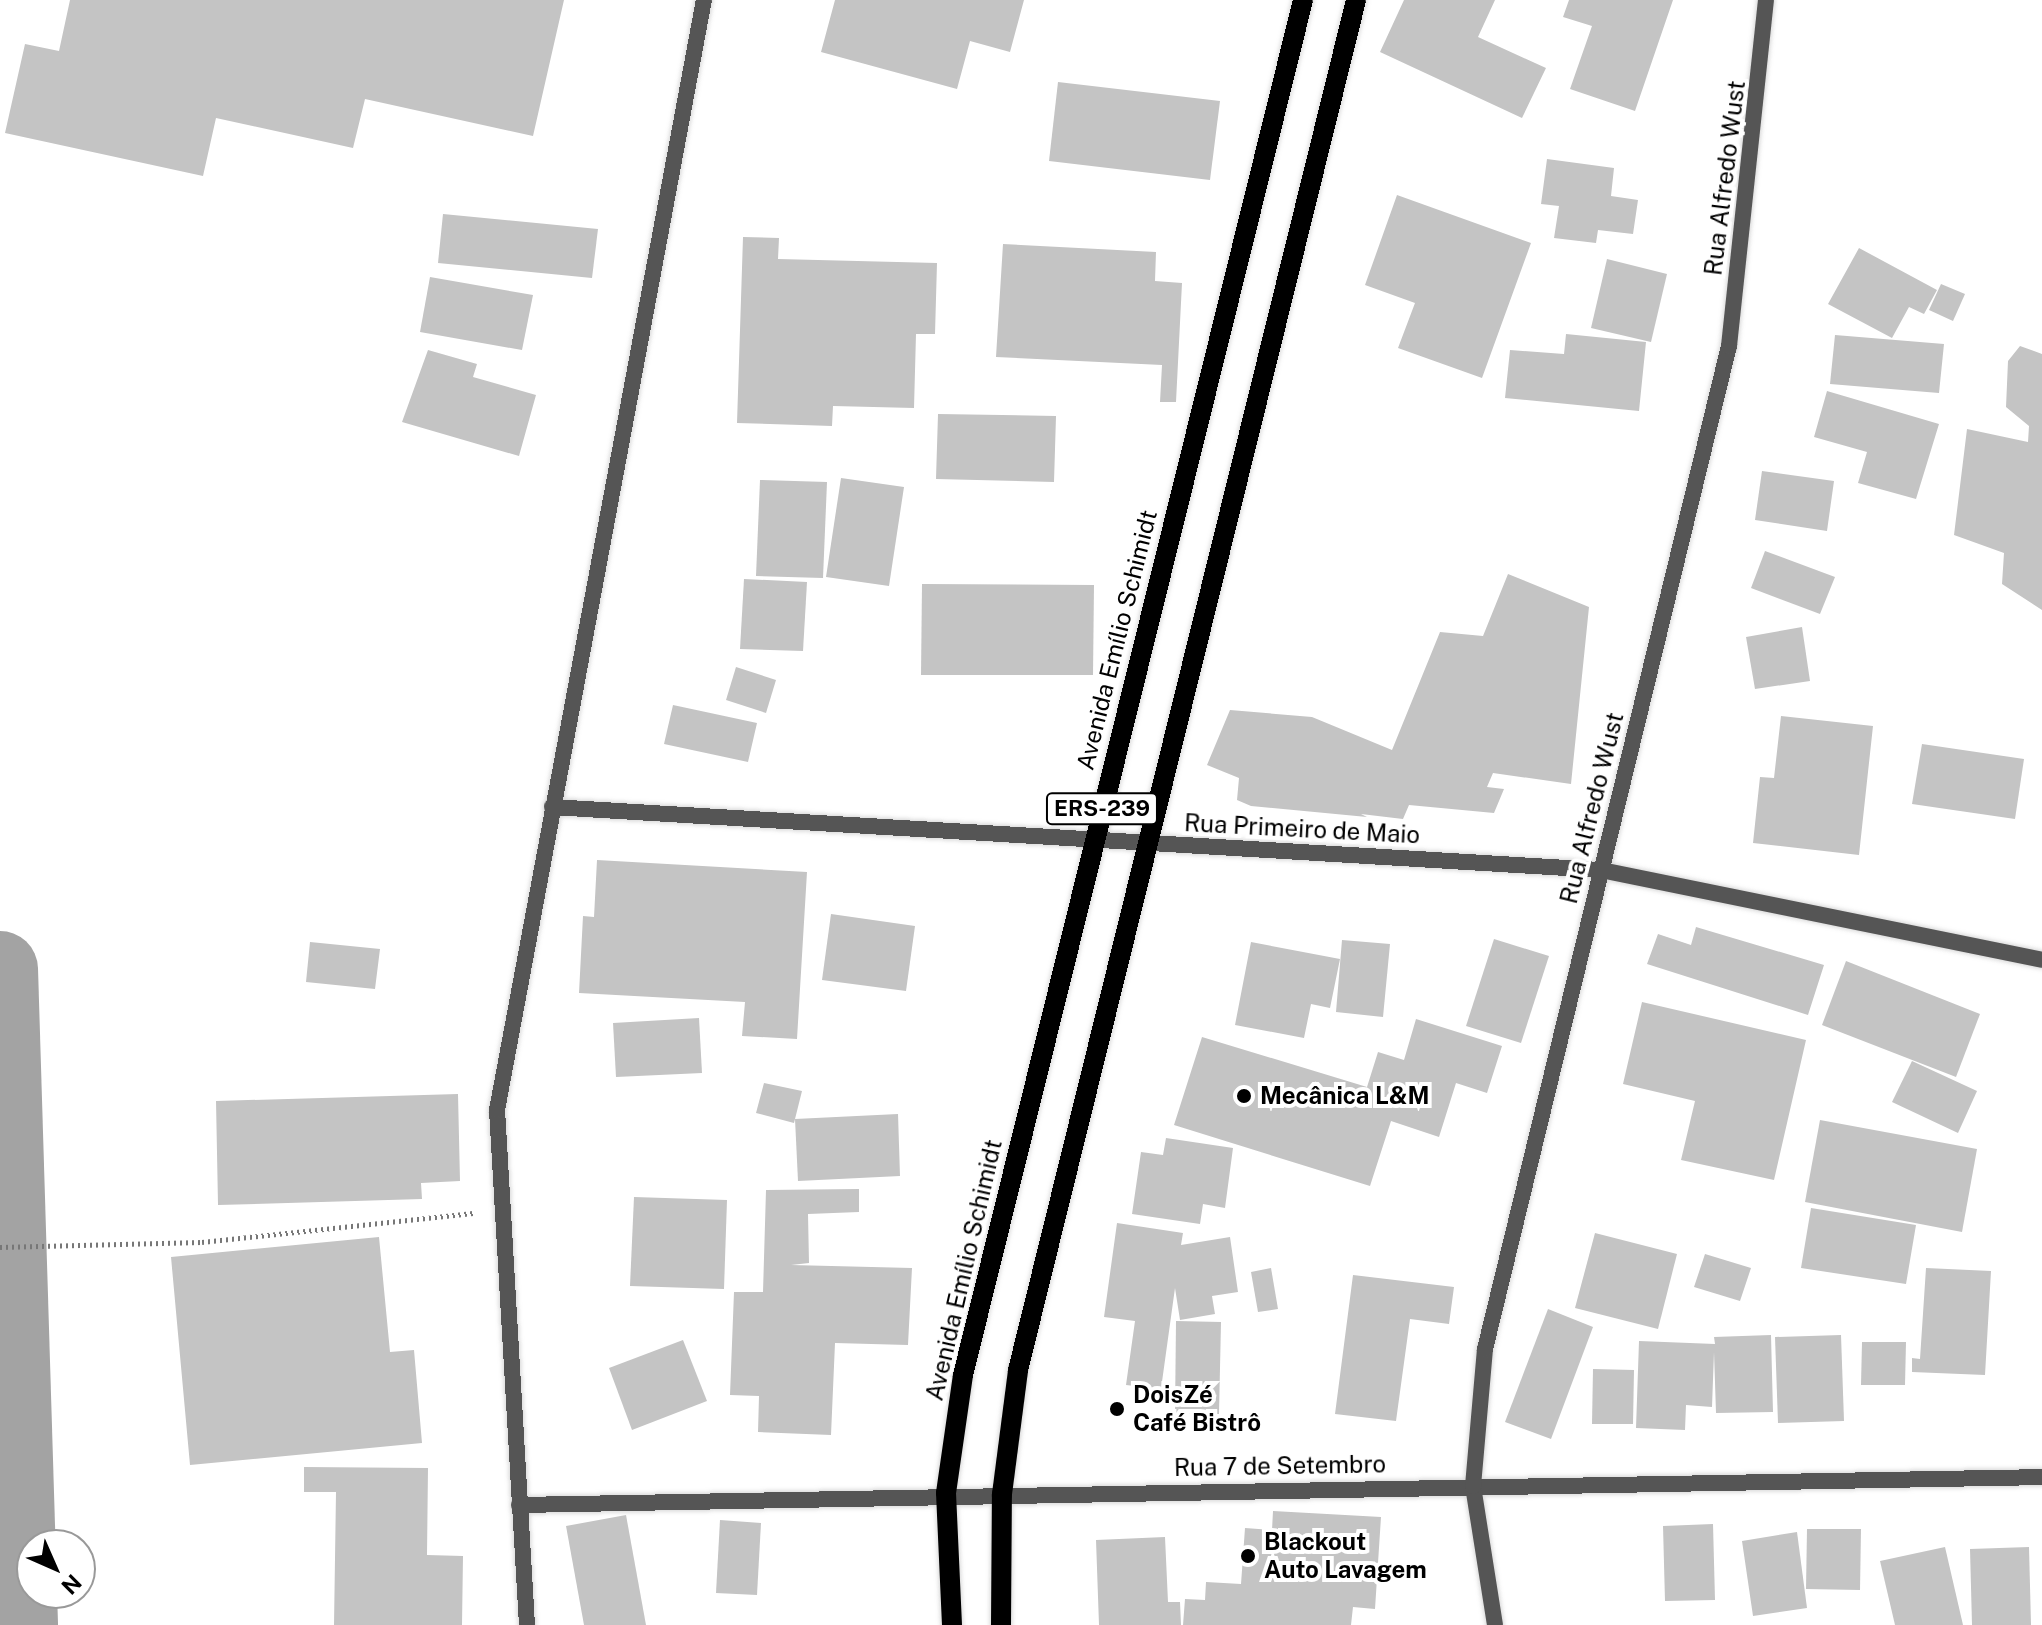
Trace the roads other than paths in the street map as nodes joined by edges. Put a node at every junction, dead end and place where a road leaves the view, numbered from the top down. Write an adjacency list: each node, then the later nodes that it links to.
1 (704, 0): 5 (street)
2 (1303, 0): 6 (main road, Avenida Emílio Schimidt / ERS-239)
3 (1766, 0): 8 (street, Rua Alfredo Wust)
4 (1355, 2): 7 (main road, ERS-239)
5 (552, 807): 6 (street, Rua Primeiro de Maio); 14 (street)
6 (1093, 844): 7 (street, Rua Primeiro de Maio); 12 (main road, Avenida Emílio Schimidt / ERS-239)
7 (1143, 844): 8 (street, Rua Primeiro de Maio); 13 (main road, ERS-239)
8 (1601, 870): 9 (street, Rua Primeiro de Maio); 11 (street, Rua Alfredo Wust)
9 (2042, 960)
10 (2042, 1477): 11 (street, Rua 7 de Setembro)
11 (1473, 1486): 13 (street, Rua 7 de Setembro); 18 (street, Rua Alfredo Wust)
12 (946, 1493): 13 (street, Rua 7 de Setembro); 14 (street, Rua 7 de Setembro); 16 (main road, Avenida Emílio Schimidt / ERS-239)
13 (1002, 1494): 17 (main road, ERS-239)
14 (519, 1505): 15 (street)
15 (527, 1625)
16 (952, 1625)
17 (1001, 1625)
18 (1495, 1625)

